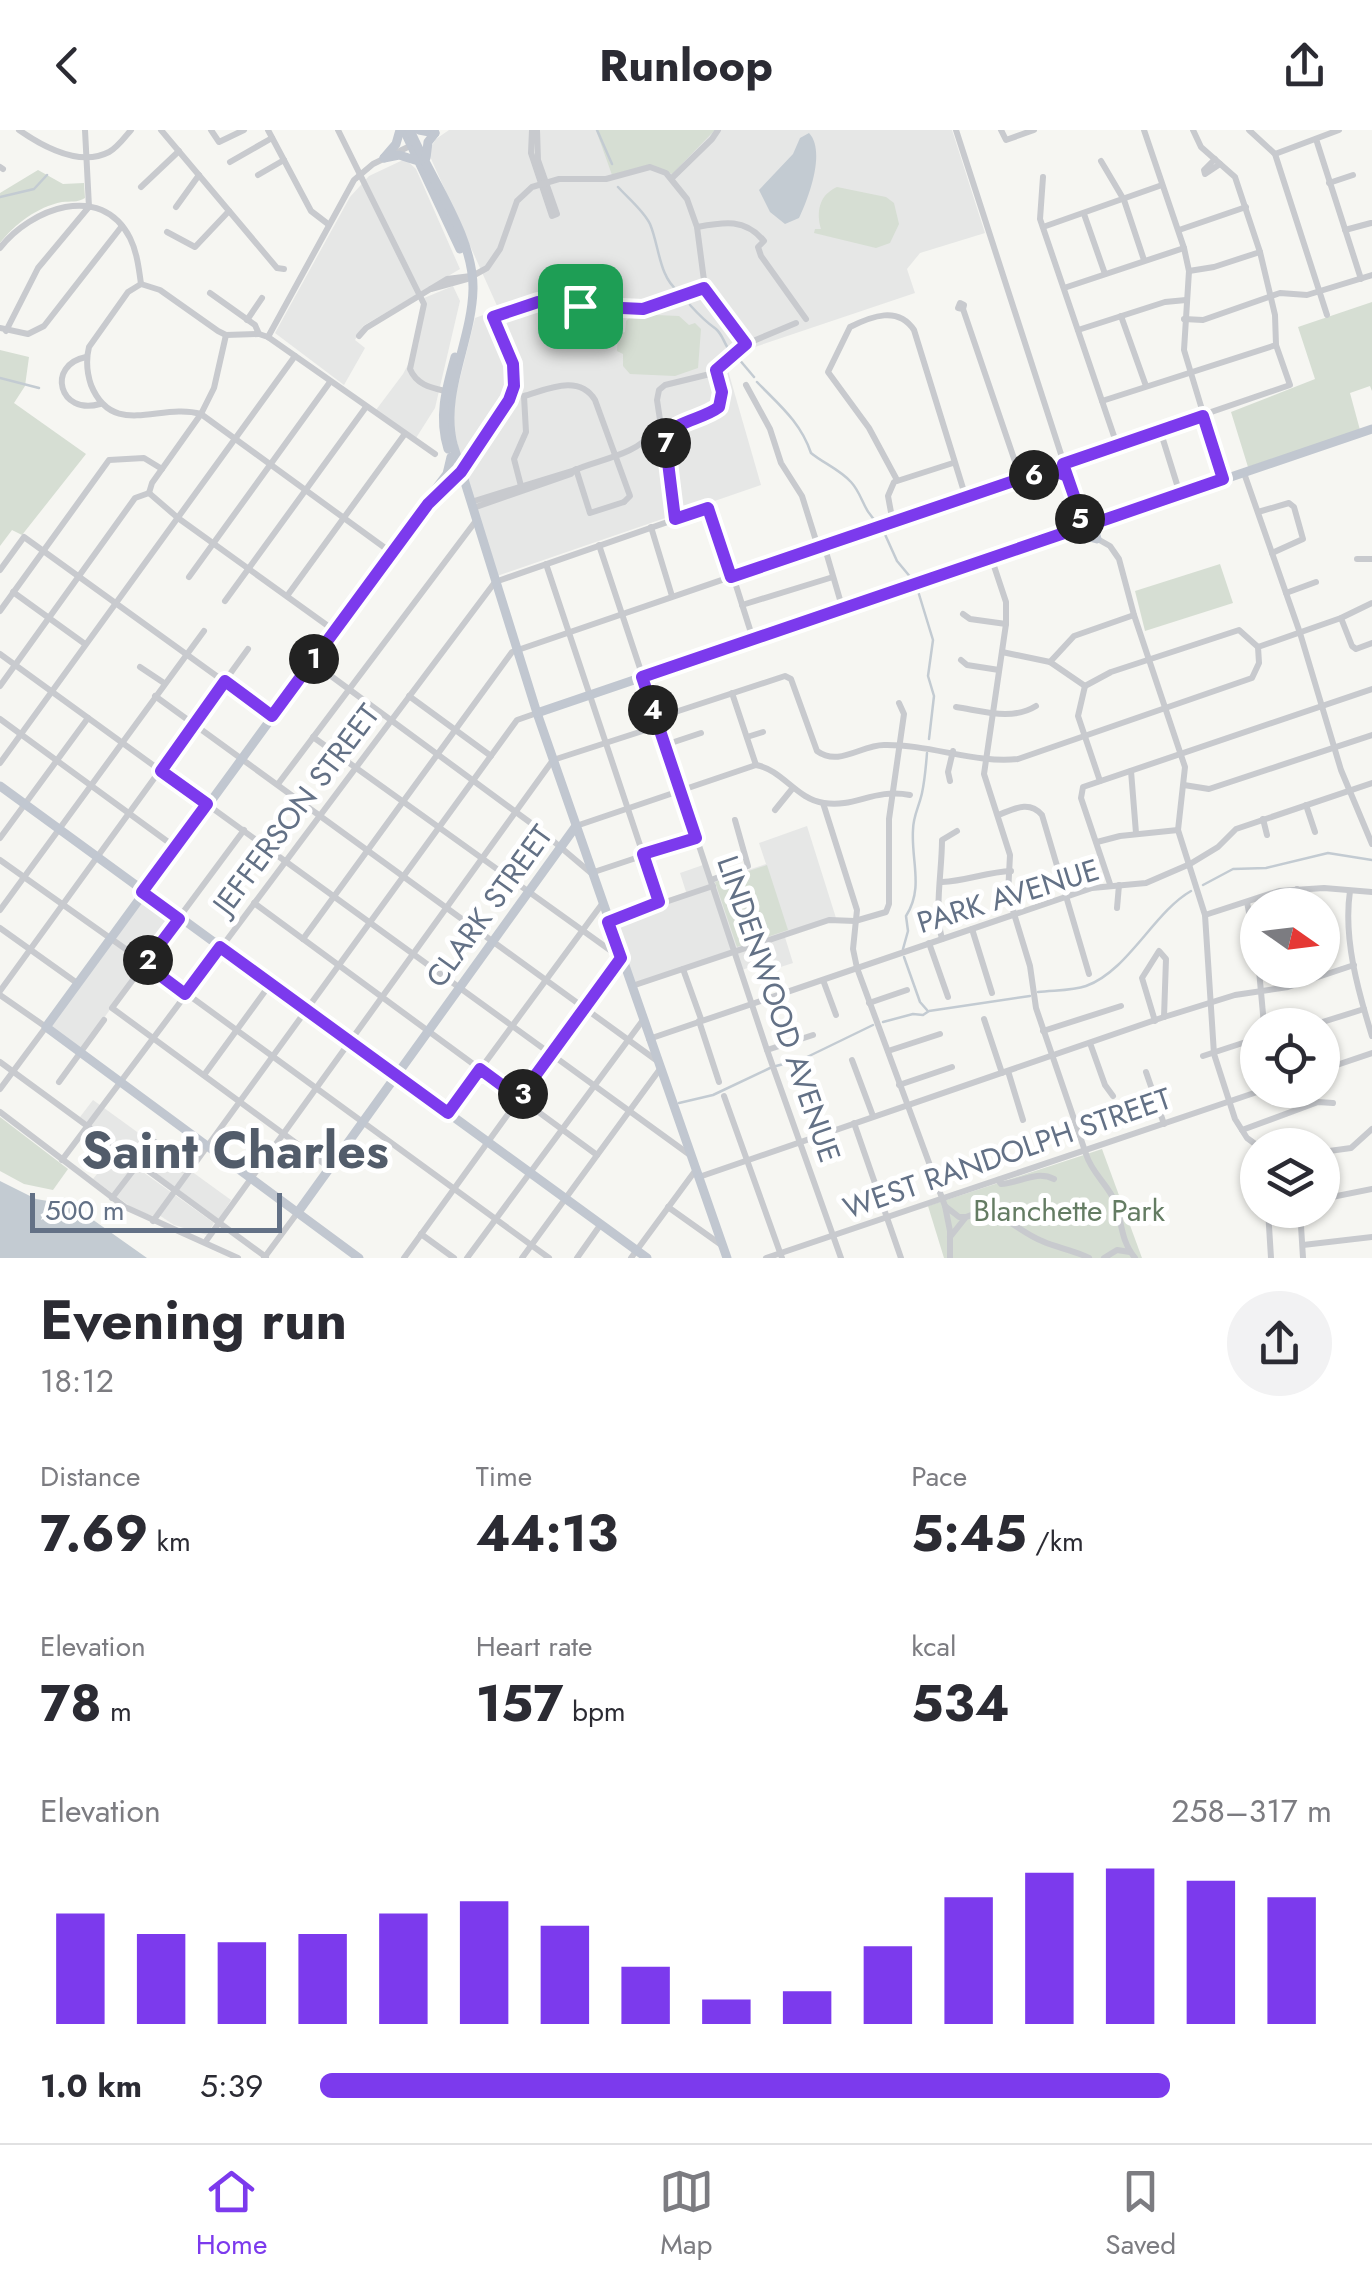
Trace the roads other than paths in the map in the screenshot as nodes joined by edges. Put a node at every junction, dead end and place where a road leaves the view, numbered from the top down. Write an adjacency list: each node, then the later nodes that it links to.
1 (19, 130): 25 (street)
2 (84, 130): 25 (street)
3 (132, 130): 25 (street)
4 (161, 130): 23 (street)
5 (211, 130): 6 (street)
6 (244, 130)
7 (338, 130): 31 (street)
8 (405, 130): 22 (main road); 26 (main road)
9 (419, 130): 19 (main road)
10 (534, 130): 38 (street)
11 (718, 130): 37 (street)
12 (956, 130): 114 (street)
13 (1001, 130): 14 (street)
14 (1034, 130)
15 (1144, 130): 40 (street)
16 (1193, 130): 45 (street)
17 (1250, 130): 24 (street)
18 (1338, 130): 21 (street)
19 (437, 132): 22 (main road); 35 (main road)
20 (270, 134): 27 (street); 29 (street)
21 (1316, 139): 24 (street); 39 (street)
22 (413, 145): 26 (street); 30 (main road); 35 (main road)
23 (179, 150): 32 (street); 41 (street)
24 (1274, 154): 70 (street)
25 (86, 156): 43 (street)
26 (384, 158): 30 (main road); 31 (street)
27 (284, 160): 33 (street); 50 (street)
28 (1101, 161): 42 (street)
29 (230, 162)
30 (417, 162): 65 (main road)
31 (361, 173): 50 (street); 72 (street)
32 (199, 174): 44 (street); 46 (street)
33 (258, 175)
34 (1353, 175): 39 (street)
35 (431, 176): 65 (main road)
36 (1043, 177): 53 (street)
37 (672, 178): 38 (street); 52 (street)
38 (544, 182): 48 (street); 65 (street)
39 (1330, 183): 55 (street)
40 (1162, 186): 42 (street); 54 (street)
41 (141, 187)
42 (1124, 200): 47 (street); 60 (street)
43 (89, 207): 51 (street); 57 (street); 83 (street)
44 (176, 207)
45 (1246, 208): 54 (street); 59 (street)
46 (229, 211): 56 (street); 61 (street)
47 (1084, 214): 53 (street); 63 (street)
48 (555, 215)
49 (1371, 222): 55 (street)
50 (328, 224): 86 (street)
51 (122, 226): 67 (street); 83 (street)
52 (697, 227): 68 (street); 80 (street)
53 (1043, 227): 69 (street)
54 (1179, 230): 58 (street)
55 (1345, 230): 66 (street)
56 (167, 232)
57 (0, 248)
58 (1184, 248): 60 (street); 62 (street)
59 (1260, 252): 62 (street); 73 (street)
60 (1144, 260): 63 (street)
61 (284, 269)
62 (1189, 271): 75 (street)
63 (1104, 274): 69 (street)
64 (1372, 275): 66 (street)
65 (469, 276): 72 (street); 98 (main road)
66 (1361, 279): 70 (street)
67 (141, 284): 85 (street); 91 (street)
68 (704, 288): 88 (street); 94 (street)
69 (1064, 288): 84 (street)
70 (1320, 292): 73 (street); 77 (street)
71 (210, 294): 81 (street)
72 (421, 295): 87 (street); 98 (street)
73 (1271, 296): 79 (street); 89 (street)
74 (262, 298): 81 (street)
75 (1186, 300): 78 (street); 79 (street)
76 (963, 310): 122 (street)
77 (1327, 315)
78 (1121, 316): 84 (street); 97 (street)
79 (1184, 318): 93 (street)
80 (806, 319)
81 (247, 320): 86 (street)
82 (796, 323): 88 (street)
83 (3, 330)
84 (1078, 330): 99 (street)
85 (226, 334): 86 (street); 102 (street)
86 (263, 335): 90 (street)
87 (360, 336)
88 (746, 344): 92 (street)
89 (1276, 345): 93 (street); 103 (street)
90 (295, 356): 95 (street); 108 (street)
91 (86, 357): 100 (street); 100 (street)
92 (716, 370): 106 (street); 106 (street)
93 (1190, 372): 97 (street); 103 (street)
94 (514, 379): 112 (street); 120 (street)
95 (330, 382): 101 (street); 115 (street)
96 (746, 385): 145 (street)
97 (1146, 386): 99 (street)
98 (449, 392): 112 (main road)
99 (1102, 402): 109 (street)
100 (100, 404): 102 (street)
101 (366, 407): 107 (street); 126 (street)
102 (201, 414): 108 (street); 116 (street)
103 (1203, 416): 105 (street); 123 (street)
104 (1372, 429): 119 (main road)
105 (1160, 430): 109 (street); 128 (street)
106 (667, 431): 111 (street); 135 (street)
107 (404, 435): 110 (street); 134 (street)
108 (235, 439): 115 (street); 133 (street)
109 (1117, 445): 114 (street)
110 (435, 454)
111 (616, 454): 117 (street); 117 (street); 125 (street)
112 (453, 456): 120 (main road); 130 (main road)
113 (954, 463): 124 (street); 124 (street); 129 (street)
114 (1063, 464): 118 (street); 121 (street)
115 (270, 465): 126 (street); 143 (street)
116 (162, 468): 127 (street); 146 (street)
117 (575, 469): 125 (street); 131 (street)
118 (1049, 469): 121 (street); 122 (street)
119 (1244, 472): 123 (main road); 132 (street)
120 (458, 473): 130 (main road); 131 (main road)
121 (1067, 476): 136 (street)
122 (1021, 479): 129 (street)
123 (1223, 479): 128 (main road)
124 (897, 480): 138 (street)
125 (521, 486): 131 (street)
126 (306, 490): 134 (street); 153 (street)
127 (149, 493): 133 (street); 155 (street)
128 (1180, 494): 139 (main road)
129 (966, 498): 138 (street)
130 (431, 501): 131 (main road); 148 (main road)
131 (469, 501): 137 (main road); 137 (main road)
132 (1258, 512): 147 (street); 147 (street)
133 (178, 518): 143 (street); 166 (street)
134 (344, 518): 148 (street); 163 (street)
135 (675, 519): 140 (street); 157 (street)
136 (1083, 521): 139 (main road); 141 (main road); 142 (street)
137 (475, 522): 159 (main road); 204 (street)
138 (893, 522): 145 (street)
139 (1098, 522): 142 (main road)
140 (650, 527): 144 (street); 164 (street)
141 (1071, 531): 142 (main road); 150 (main road)
142 (1098, 539): 173 (street)
143 (214, 544): 153 (street); 156 (street)
144 (599, 546): 152 (street); 171 (street, LINDENWOOD AVENUE)
145 (821, 546): 157 (street); 158 (street)
146 (44, 550): 154 (street); 155 (street); 161 (street)
147 (1272, 553): 162 (street)
148 (392, 554): 178 (main road)
149 (1372, 559): 151 (street)
150 (992, 560): 169 (main road); 176 (street)
151 (1358, 560)
152 (546, 564): 159 (street); 179 (street)
153 (248, 569): 163 (street); 165 (street)
154 (0, 570)
155 (79, 576): 166 (street); 174 (street)
156 (189, 577)
157 (732, 577): 164 (street); 168 (street)
158 (833, 577): 168 (street); 169 (street)
159 (495, 582): 186 (main road); 208 (street, JEFFERSON STREET)
160 (1316, 582): 162 (street)
161 (14, 592): 170 (street); 174 (street)
162 (1286, 593): 180 (street)
163 (287, 596): 178 (street)
164 (672, 596): 171 (street)
165 (224, 602)
166 (115, 603): 183 (street); 189 (street)
167 (1372, 603): 175 (street)
168 (742, 606): 181 (street)
169 (844, 610): 181 (main road)
170 (0, 611)
171 (622, 614): 179 (street); 197 (street, LINDENWOOD AVENUE)
172 (963, 614): 176 (street)
173 (1134, 614): 190 (street); 193 (street)
174 (49, 617): 183 (street); 194 (street)
175 (1341, 618): 180 (street); 182 (street)
176 (1006, 624): 187 (street)
177 (204, 631): 189 (street)
178 (335, 631): 192 (main road)
179 (569, 632): 186 (street); 206 (street)
180 (1300, 634): 184 (street); 211 (street)
181 (752, 639): 197 (main road)
182 (1372, 643)
183 (85, 644): 203 (street)
184 (1258, 647): 190 (street); 215 (street)
185 (248, 648): 198 (street)
186 (516, 650): 209 (main road); 224 (street)
187 (1002, 652): 193 (street); 196 (street)
188 (0, 654): 194 (street)
189 (187, 654): 198 (street); 199 (street)
190 (1150, 659): 201 (street); 215 (street)
191 (961, 660): 196 (street)
192 (312, 662): 204 (street); 218 (main road)
193 (1050, 662): 201 (street)
194 (16, 665): 200 (street); 203 (street)
195 (140, 667): 199 (street)
196 (999, 670): 216 (street)
197 (642, 677): 206 (main road); 223 (street, LINDENWOOD AVENUE)
198 (225, 681): 218 (street); 222 (street)
199 (164, 683): 207 (street)
200 (0, 686)
201 (1085, 686): 229 (street)
202 (1372, 689): 211 (street)
203 (52, 690): 219 (street); 227 (street)
204 (348, 690): 221 (street); 230 (street)
205 (732, 693): 223 (street); 231 (street); 235 (street)
206 (588, 694): 214 (main road); 233 (street)
207 (155, 696): 222 (street); 232 (street)
208 (409, 696): 221 (street, JEFFERSON STREET); 224 (street)
209 (533, 702): 214 (main road); 217 (main road)
210 (900, 703): 235 (street)
211 (1323, 705): 236 (street); 238 (street)
212 (1036, 706): 216 (street)
213 (956, 707): 216 (street)
214 (550, 708): 217 (main road)
215 (1166, 708): 229 (street); 238 (street)
216 (992, 712): 242 (street)
217 (537, 713): 240 (street); 244 (main road)
218 (272, 716): 241 (main road)
219 (88, 718): 232 (street); 243 (street)
220 (0, 720): 227 (street)
221 (390, 720): 239 (street); 247 (street, JEFFERSON STREET)
222 (193, 722): 241 (street); 248 (street)
223 (658, 722): 233 (street); 234 (street, LINDENWOOD AVENUE)
224 (455, 730): 239 (street); 240 (street)
225 (701, 732): 234 (street)
226 (763, 732): 231 (street)
227 (21, 734): 243 (street); 245 (street)
228 (1372, 735): 236 (street)
229 (1084, 736): 242 (street); 250 (street)
230 (313, 737): 247 (street); 254 (street)
231 (747, 737): 246 (street)
232 (121, 742): 248 (street); 255 (street)
233 (604, 743): 244 (street); 268 (street)
234 (665, 745): 260 (street, LINDENWOOD AVENUE)
235 (899, 745): 237 (street); 261 (street)
236 (1334, 748): 256 (street); 259 (street)
237 (953, 752): 242 (street); 252 (street)
238 (1181, 752): 249 (street); 256 (street)
239 (437, 754): 251 (street); 263 (street)
240 (491, 756): 251 (street)
241 (240, 758): 254 (street); 266 (main road)
242 (984, 758): 272 (street)
243 (56, 760): 255 (street); 265 (street)
244 (554, 760): 270 (street); 276 (main road)
245 (0, 763)
246 (756, 765): 258 (street); 260 (street, CLARK STREET)
247 (356, 766): 263 (street); 273 (street, JEFFERSON STREET)
248 (161, 771): 266 (street); 271 (street)
249 (1130, 771): 250 (street); 284 (street)
250 (1100, 780): 288 (street)
251 (472, 781): 270 (street); 277 (street)
252 (950, 781)
253 (1372, 783): 259 (street, PARK AVENUE)
254 (278, 784): 273 (street)
255 (90, 785): 271 (street); 278 (street)
256 (1184, 785): 280 (street)
257 (0, 786): 265 (main road)
258 (792, 789): 264 (street); 269 (street)
259 (1349, 791): 267 (street, PARK AVENUE); 281 (street)
260 (681, 792): 268 (street, CLARK STREET); 287 (street, LINDENWOOD AVENUE)
261 (894, 792): 262 (street); 264 (street); 324 (street)
262 (910, 794)
263 (402, 802): 277 (street); 292 (street)
264 (823, 803): 324 (street)
265 (25, 804): 278 (main road); 286 (street)
266 (207, 804): 279 (street); 290 (main road)
267 (1306, 805): 274 (street, PARK AVENUE); 283 (street)
268 (627, 809): 276 (street, CLARK STREET); 293 (street)
269 (775, 810)
270 (516, 812): 291 (street); 295 (street)
271 (128, 813): 290 (street); 294 (street)
272 (998, 815): 299 (street); 312 (street)
273 (320, 816): 292 (street); 297 (street, JEFFERSON STREET)
274 (1263, 819): 285 (street); 298 (street, PARK AVENUE)
275 (736, 820): 304 (street)
276 (576, 826): 291 (main road, CLARK STREET); 300 (main road)
277 (439, 828): 295 (street); 302 (street)
278 (58, 829): 294 (main road); 301 (street)
279 (244, 830): 297 (street); 323 (street)
280 (1178, 830): 284 (street); 298 (street)
281 (1369, 830): 289 (street)
282 (957, 831): 303 (street)
283 (1315, 832)
284 (1136, 833): 288 (street)
285 (1267, 835)
286 (0, 838)
287 (696, 838): 293 (street); 304 (street, LINDENWOOD AVENUE)
288 (1097, 842): 305 (street)
289 (1372, 844)
290 (175, 847): 308 (main road)
291 (562, 848): 300 (street); 310 (main road, CLARK STREET)
292 (366, 849): 302 (street); 311 (street)
293 (643, 854): 300 (street); 313 (street)
294 (96, 857): 308 (main road); 315 (street)
295 (482, 859): 310 (street); 318 (street)
296 (0, 860): 301 (street)
297 (287, 861): 311 (street); 314 (street, JEFFERSON STREET)
298 (1190, 864): 305 (street, PARK AVENUE); 321 (street)
299 (1011, 871): 303 (street); 322 (street)
300 (592, 873): 316 (main road)
301 (24, 876): 315 (street); 320 (street)
302 (403, 876): 318 (street); 325 (street)
303 (942, 882): 332 (street)
304 (712, 883): 313 (street); 337 (street, LINDENWOOD AVENUE)
305 (1114, 884): 312 (street, PARK AVENUE); 319 (street)
306 (1340, 891): 307 (street)
307 (1350, 891): 309 (street); 342 (street)
308 (142, 892): 323 (main road); 330 (main road)
309 (1372, 892)
310 (529, 894): 329 (street); 333 (main road, CLARK STREET)
311 (332, 895): 325 (street); 331 (street)
312 (1064, 898): 322 (street, PARK AVENUE); 346 (street)
313 (659, 902): 326 (street)
314 (254, 903): 331 (street); 335 (street, JEFFERSON STREET)
315 (63, 904): 330 (street); 336 (street)
316 (602, 904): 326 (main road); 329 (street)
317 (1240, 904): 321 (street)
318 (446, 908): 333 (street); 338 (street)
319 (1116, 908)
320 (0, 910)
321 (1204, 914): 362 (street)
322 (1013, 916): 328 (street, PARK AVENUE); 381 (street)
323 (179, 919): 335 (main road); 340 (street)
324 (855, 921): 337 (street); 344 (street)
325 (370, 922): 338 (street); 341 (street)
326 (608, 922): 339 (main road)
327 (0, 928): 336 (street)
328 (972, 929): 332 (street, PARK AVENUE); 357 (street)
329 (581, 932): 339 (street); 347 (street)
330 (110, 938): 340 (street); 349 (main road)
331 (303, 939): 341 (street)
332 (942, 939): 334 (street, PARK AVENUE)
333 (494, 942): 347 (street); 352 (main road, CLARK STREET)
334 (930, 943): 344 (street, PARK AVENUE); 360 (street)
335 (220, 947): 350 (main road); 358 (street, JEFFERSON STREET)
336 (30, 950): 349 (street); 356 (street)
337 (734, 952): 343 (street); 363 (street, LINDENWOOD AVENUE)
338 (413, 954): 352 (street); 359 (street)
339 (621, 958): 351 (main road); 365 (street)
340 (145, 964): 358 (street); 385 (street)
341 (338, 965): 359 (street); 368 (street)
342 (1354, 965): 345 (street); 367 (street)
343 (683, 968): 351 (street); 375 (street)
344 (857, 968): 348 (street, PARK AVENUE); 361 (street)
345 (1340, 970)
346 (1089, 974)
347 (546, 980): 365 (street); 377 (street)
348 (824, 980): 363 (street, PARK AVENUE); 369 (street)
349 (78, 983): 378 (main road)
350 (271, 983): 368 (main road); 379 (street)
351 (631, 987): 374 (main road)
352 (460, 988): 377 (street); 380 (main road, CLARK STREET)
353 (1270, 988): 355 (street)
354 (907, 990): 361 (street)
355 (1261, 990): 362 (street); 366 (street)
356 (0, 993): 378 (street)
357 (992, 993)
358 (185, 994): 379 (street); 385 (street, JEFFERSON STREET)
359 (382, 997): 380 (street); 389 (street)
360 (948, 998)
361 (870, 1003): 392 (street)
362 (1210, 1003): 371 (street); 396 (street)
363 (752, 1004): 375 (street, PARK AVENUE); 391 (street, LINDENWOOD AVENUE)
364 (1121, 1006): 381 (street)
365 (584, 1008): 387 (street); 395 (street)
366 (1263, 1008)
367 (1364, 1008): 370 (street); 384 (street)
368 (306, 1009): 389 (main road); 398 (street)
369 (836, 1015)
370 (1340, 1016)
371 (1164, 1017): 376 (street); 376 (street)
372 (984, 1019): 407 (street)
373 (104, 1020): 393 (street)
374 (642, 1020): 386 (main road); 387 (street)
375 (700, 1020): 386 (street, PARK AVENUE); 413 (street)
376 (1155, 1021): 390 (street)
377 (512, 1025): 395 (street); 405 (street)
378 (46, 1027): 393 (main road); 406 (street)
379 (236, 1031): 398 (street); 409 (street)
380 (428, 1031): 405 (street); 410 (main road, CLARK STREET)
381 (1043, 1031): 399 (street)
382 (940, 1034): 392 (street)
383 (813, 1035): 391 (street)
384 (1372, 1036)
385 (152, 1037): 409 (street); 412 (street, JEFFERSON STREET)
386 (649, 1039): 403 (main road)
387 (628, 1040): 403 (street); 414 (street)
388 (1240, 1041): 396 (street)
389 (350, 1042): 410 (main road); 416 (street)
390 (1090, 1043): 399 (street); 419 (street)
391 (767, 1050): 444 (street, LINDENWOOD AVENUE)
392 (888, 1051): 415 (street)
393 (81, 1053): 411 (street); 412 (main road)
394 (1372, 1053): 402 (street)
395 (552, 1054): 414 (street); 421 (street)
396 (1214, 1054): 397 (street); 424 (street)
397 (1203, 1056)
398 (272, 1057): 416 (street); 423 (street)
399 (1052, 1057): 407 (street); 446 (street)
400 (852, 1060): 431 (street)
401 (0, 1062): 406 (street)
402 (1340, 1064)
403 (658, 1065): 428 (street); 449 (main road)
404 (952, 1067): 415 (street)
405 (480, 1069): 421 (street); 430 (street)
406 (13, 1072): 417 (street); 420 (street)
407 (1005, 1072): 425 (street); 432 (street)
408 (1146, 1072): 435 (street)
409 (204, 1075): 423 (street)
410 (397, 1076): 430 (main road); 433 (main road, CLARK STREET)
411 (59, 1082)
412 (120, 1082): 436 (street, JEFFERSON STREET); 445 (main road)
413 (719, 1082)
414 (595, 1085): 428 (street); 440 (street)
415 (900, 1085): 425 (street)
416 (316, 1088): 433 (street); 441 (street)
417 (0, 1089)
418 (724, 1096): 451 (street)
419 (1112, 1096)
420 (48, 1097): 427 (street); 436 (street)
421 (519, 1098): 440 (street); 443 (street)
422 (1240, 1098): 424 (street, WEST RANDOLPH STREET)
423 (240, 1102): 441 (street); 445 (street)
424 (1230, 1102): 435 (street, WEST RANDOLPH STREET); 437 (street)
425 (908, 1105): 431 (street); 465 (street)
426 (1302, 1108): 438 (street)
427 (40, 1109)
428 (630, 1110): 448 (street); 449 (street)
429 (0, 1112): 450 (street)
430 (448, 1113): 443 (main road)
431 (873, 1116): 434 (street)
432 (1024, 1120)
433 (363, 1122): 453 (main road, CLARK STREET); 459 (street)
434 (854, 1123): 444 (street); 468 (street)
435 (1164, 1124): 446 (street, WEST RANDOLPH STREET)
436 (87, 1126): 450 (street, JEFFERSON STREET); 452 (street)
437 (1242, 1128)
438 (1251, 1128)
439 (1372, 1128): 447 (street)
440 (562, 1130): 448 (street); 454 (street)
441 (283, 1133): 453 (street); 456 (street)
442 (156, 1142): 452 (street)
443 (488, 1142): 454 (main road); 459 (street)
444 (800, 1143): 451 (street); 477 (street, LINDENWOOD AVENUE)
445 (206, 1147): 456 (main road); 461 (street)
446 (1084, 1150): 458 (street, WEST RANDOLPH STREET); 485 (street)
447 (1340, 1150)
448 (597, 1154): 464 (street)
449 (690, 1155): 455 (main road)
450 (62, 1160): 463 (street)
451 (748, 1160): 455 (street); 486 (street)
452 (138, 1164): 461 (street); 463 (street)
453 (330, 1168): 467 (main road, CLARK STREET)
454 (530, 1172): 464 (main road); 471 (street)
455 (697, 1174): 466 (street); 483 (main road)
456 (249, 1178): 467 (main road); 472 (street)
457 (1054, 1179): 458 (street)
458 (998, 1180): 465 (street, WEST RANDOLPH STREET)
459 (454, 1189): 471 (street); 476 (street)
460 (1372, 1189): 462 (street)
461 (174, 1191): 470 (street); 472 (street)
462 (1340, 1195)
463 (112, 1198): 470 (street)
464 (566, 1198): 473 (main road); 481 (street)
465 (944, 1202): 468 (street, WEST RANDOLPH STREET); 469 (street); 478 (street)
466 (668, 1208): 483 (street); 484 (street)
467 (298, 1212): 488 (street, CLARK STREET); 489 (main road)
468 (888, 1216): 477 (street, WEST RANDOLPH STREET); 500 (street)
469 (966, 1217): 478 (street); 502 (street)
470 (154, 1220): 480 (street)
471 (496, 1220): 481 (street); 492 (street)
472 (218, 1223): 480 (street); 488 (street)
473 (601, 1224): 484 (main road); 495 (street)
474 (1269, 1228): 504 (street)
475 (1303, 1228): 482 (street)
476 (421, 1234): 490 (street); 491 (street)
477 (833, 1236): 486 (street, WEST RANDOLPH STREET); 499 (street, LINDENWOOD AVENUE)
478 (950, 1237): 501 (street)
479 (1372, 1237): 482 (street)
480 (206, 1241): 487 (street)
481 (531, 1245): 493 (street); 494 (street)
482 (1304, 1245): 505 (street)
483 (724, 1247): 497 (main road)
484 (634, 1254): 496 (main road)
485 (1132, 1255): 503 (street)
486 (782, 1256): 498 (street, WEST RANDOLPH STREET)
487 (238, 1258)
488 (265, 1258)
489 (360, 1258)
490 (404, 1258)
491 (454, 1258)
492 (467, 1258)
493 (522, 1258)
494 (549, 1258)
495 (576, 1258)
496 (647, 1258)
497 (727, 1258)
498 (766, 1258)
499 (841, 1258)
500 (902, 1258)
501 (950, 1258)
502 (1089, 1258)
503 (1104, 1258)
504 (1271, 1258)
505 (1305, 1258)

